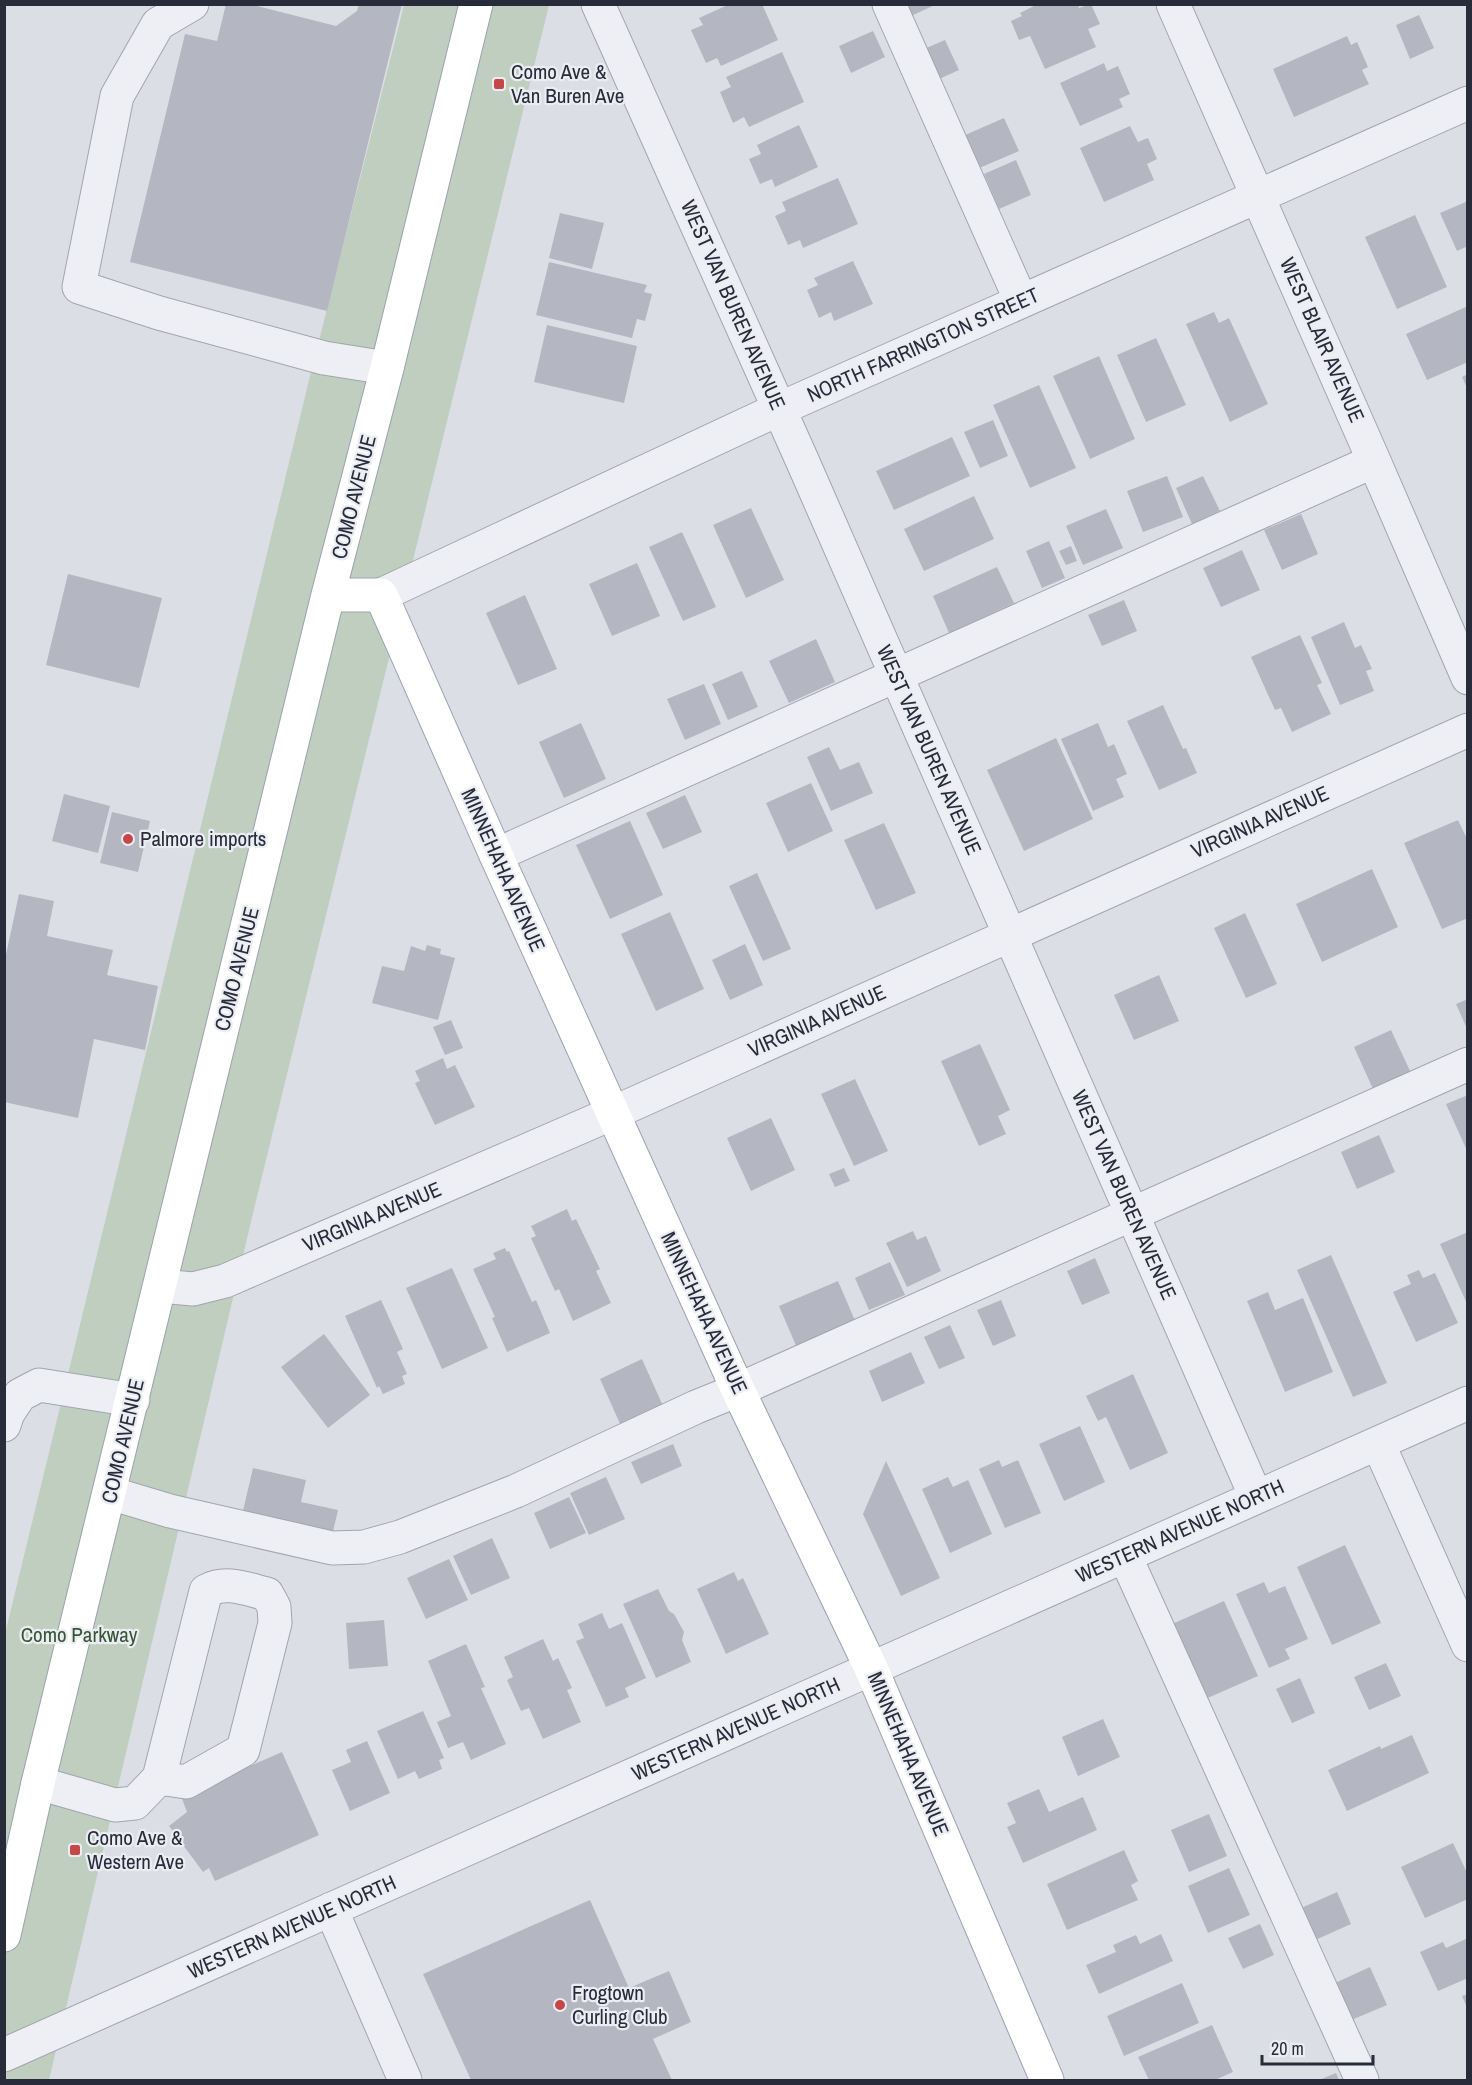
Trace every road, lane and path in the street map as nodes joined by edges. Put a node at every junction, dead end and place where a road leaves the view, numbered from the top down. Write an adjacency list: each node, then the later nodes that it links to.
1 (192, 4): 9 (street)
2 (476, 4): 9 (main road, COMO AVENUE)
3 (598, 4): 10 (street, WEST VAN BUREN AVENUE)
4 (889, 4): 8 (street)
5 (1173, 4): 7 (street, WEST BLAIR AVENUE)
6 (1467, 103): 7 (street, NORTH FARRINGTON STREET)
7 (1258, 196): 8 (street, NORTH FARRINGTON STREET); 11 (street, WEST BLAIR AVENUE)
8 (1021, 301): 10 (street, NORTH FARRINGTON STREET)
9 (387, 368): 12 (main road, COMO AVENUE)
10 (779, 408): 13 (street, NORTH FARRINGTON STREET); 14 (street, WEST VAN BUREN AVENUE)
11 (1374, 461): 14 (street); 15 (street, WEST BLAIR AVENUE)
12 (328, 595): 13 (main road); 22 (main road, COMO AVENUE)
13 (381, 595): 17 (main road, MINNEHAHA AVENUE)
14 (897, 676): 17 (street); 18 (street, WEST VAN BUREN AVENUE)
15 (1467, 678)
16 (1467, 730): 18 (street, VIRGINIA AVENUE)
17 (496, 855): 20 (main road, MINNEHAHA AVENUE)
18 (1010, 933): 20 (street, VIRGINIA AVENUE); 21 (street, WEST VAN BUREN AVENUE)
19 (1467, 1064): 21 (street)
20 (613, 1113): 22 (street, VIRGINIA AVENUE); 23 (main road, MINNEHAHA AVENUE)
21 (1132, 1214): 23 (street); 29 (street, WEST VAN BUREN AVENUE)
22 (160, 1286): 24 (main road, COMO AVENUE)
23 (738, 1390): 28 (street); 32 (main road, MINNEHAHA AVENUE)
24 (133, 1400): 26 (street); 28 (main road, COMO AVENUE)
25 (1467, 1403): 27 (street, WESTERN AVENUE NORTH)
26 (4, 1425)
27 (1378, 1443): 29 (street, WESTERN AVENUE NORTH); 31 (street)
28 (110, 1493): 34 (main road, COMO AVENUE)
29 (1256, 1497): 30 (street, WESTERN AVENUE NORTH)
30 (1125, 1556): 32 (street, WESTERN AVENUE NORTH); 40 (street)
31 (1467, 1645)
32 (871, 1668): 35 (street, WESTERN AVENUE NORTH); 39 (main road, MINNEHAHA AVENUE)
33 (159, 1778): 33 (street); 34 (street)
34 (38, 1783): 36 (main road, COMO AVENUE)
35 (331, 1909): 37 (street, WESTERN AVENUE NORTH); 38 (street)
36 (4, 1935)
37 (4, 2055)
38 (405, 2080)
39 (1047, 2080)
40 (1362, 2080)

